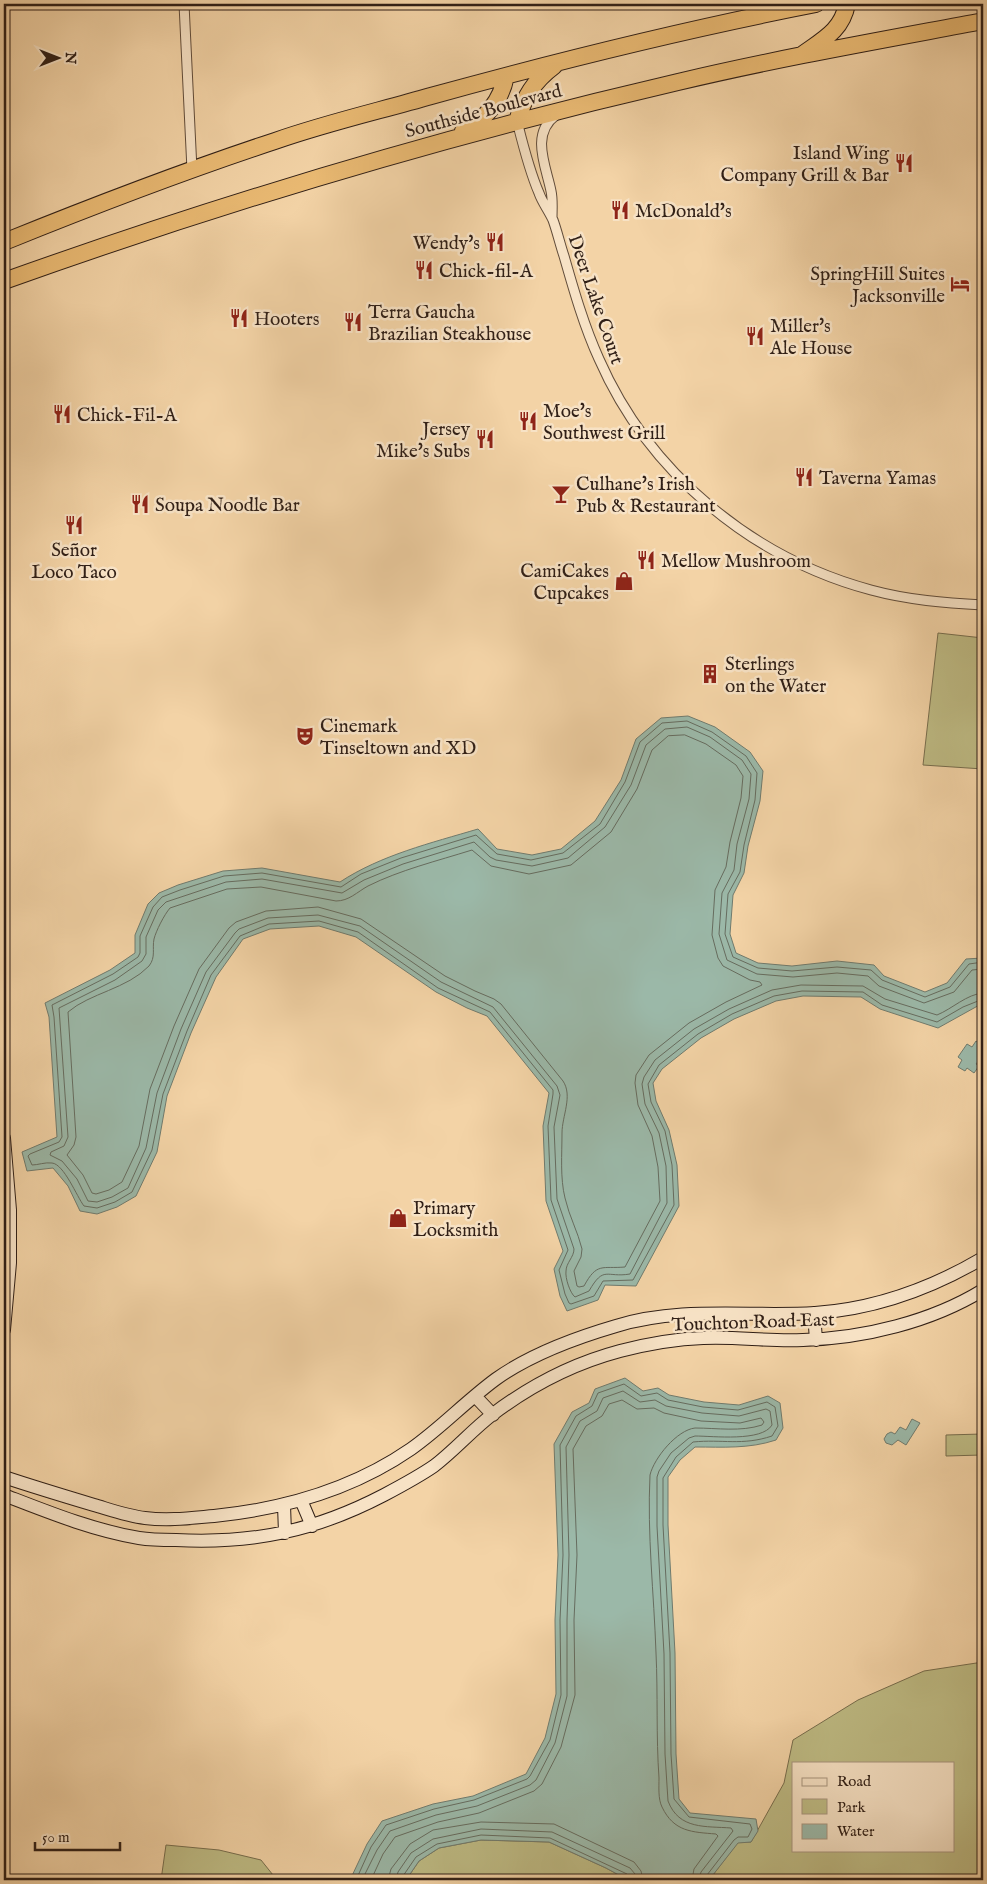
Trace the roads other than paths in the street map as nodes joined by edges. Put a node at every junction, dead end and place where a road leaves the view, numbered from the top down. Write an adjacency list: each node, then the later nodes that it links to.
1 (184, 4): 11 (street)
2 (811, 4): 6 (highway, Southside Boulevard)
3 (848, 4): 5 (highway)
4 (983, 21): 5 (highway, Southside Boulevard)
5 (800, 56): 8 (highway, Southside Boulevard)
6 (560, 62): 7 (highway, Southside Boulevard); 9 (highway)
7 (506, 76): 10 (highway); 11 (highway, Southside Boulevard)
8 (565, 109): 9 (highway, Southside Boulevard); 12 (street, Deer Lake Court)
9 (517, 121): 10 (highway, Southside Boulevard); 12 (street, Deer Lake Court)
10 (443, 141): 14 (highway, Southside Boulevard)
11 (192, 170): 13 (highway, Southside Boulevard)
12 (552, 219): 15 (street, Deer Lake Court)
13 (4, 242)
14 (4, 281)
15 (983, 605)
16 (4, 1138): 20 (street)
17 (983, 1258): 19 (street, Touchton Road East)
18 (983, 1290): 21 (street, Touchton Road East)
19 (814, 1313): 21 (street); 22 (street, Touchton Road East)
20 (4, 1330)
21 (816, 1340): 23 (street, Touchton Road East)
22 (474, 1396): 23 (street); 26 (street, Touchton Road East)
23 (493, 1415): 28 (street, Touchton Road East)
24 (4, 1477): 27 (street, Touchton Road East)
25 (4, 1495): 29 (street, Touchton Road East)
26 (302, 1500): 27 (street, Touchton Road East); 28 (street)
27 (284, 1504): 29 (street)
28 (312, 1526): 29 (street, Touchton Road East)
29 (285, 1533)

